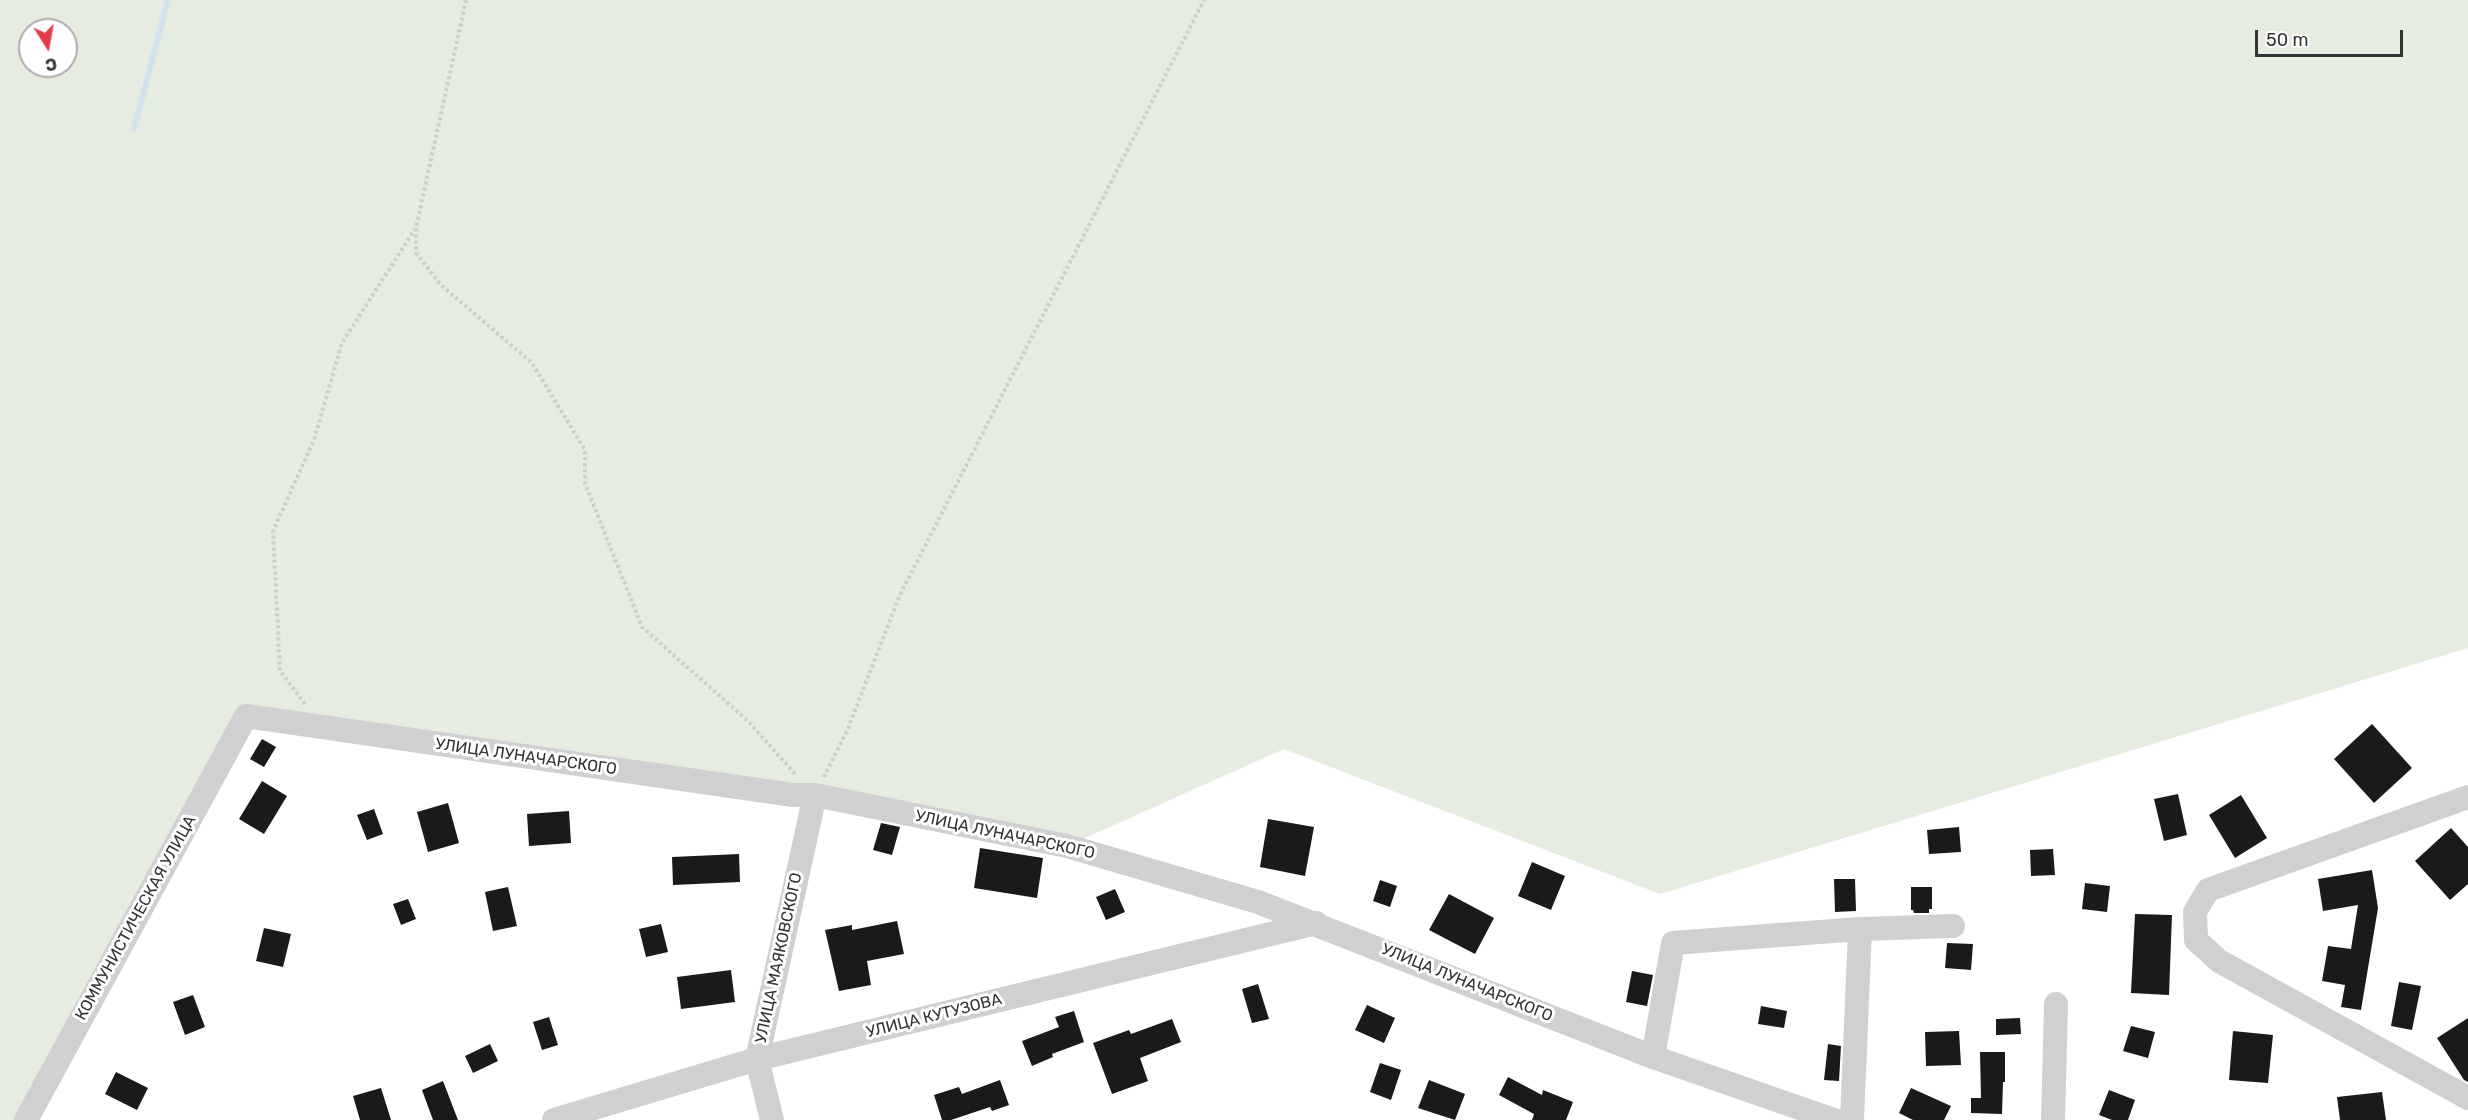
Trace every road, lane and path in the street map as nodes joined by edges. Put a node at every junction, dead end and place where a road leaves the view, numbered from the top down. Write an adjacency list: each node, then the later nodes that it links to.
1 (466, 0): 3 (path)
2 (1204, 0): 6 (path)
3 (416, 228): 5 (path); 6 (path)
4 (246, 717): 5 (street, УЛИЦА ЛУНАЧАРСКОГО); 15 (street, КОММУНИСТИЧЕСКАЯ УЛИЦА)
5 (322, 728): 6 (street, УЛИЦА ЛУНАЧАРСКОГО)
6 (815, 795): 8 (street, УЛИЦА ЛУНАЧАРСКОГО); 13 (street, УЛИЦА МАЯКОВСКОГО)
7 (2468, 797): 14 (street)
8 (1316, 923): 12 (street, УЛИЦА ЛУНАЧАРСКОГО); 13 (street, УЛИЦА КУТУЗОВА)
9 (1953, 926): 10 (street)
10 (1860, 928): 12 (street); 19 (street)
11 (2056, 1004): 20 (street)
12 (1653, 1057): 18 (street, УЛИЦА ЛУНАЧАРСКОГО)
13 (757, 1059): 16 (street, УЛИЦА КУТУЗОВА); 17 (street, УЛИЦА МАЯКОВСКОГО)
14 (2468, 1098)
15 (26, 1120)
16 (554, 1120)
17 (772, 1120)
18 (1834, 1120)
19 (1852, 1120)
20 (2053, 1120)

